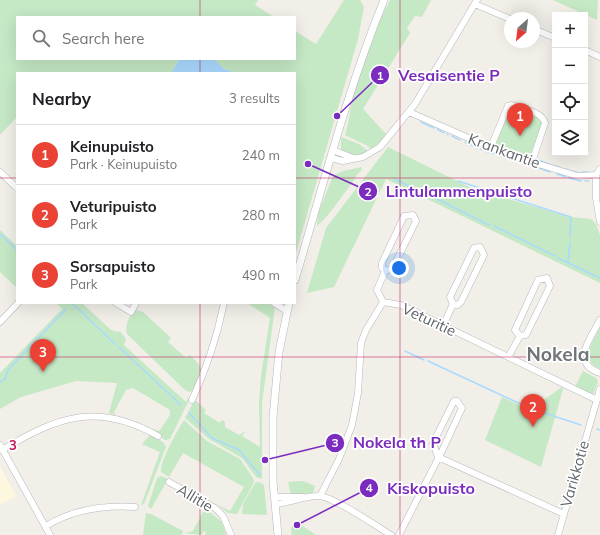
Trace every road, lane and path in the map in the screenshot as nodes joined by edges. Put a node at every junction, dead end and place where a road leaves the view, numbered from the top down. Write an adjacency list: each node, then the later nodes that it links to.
1 (384, 0): 10 (street)
2 (476, 2): 3 (street); 8 (street)
3 (504, 16)
4 (540, 32): 5 (street)
5 (552, 37)
6 (588, 51): 7 (street)
7 (600, 57)
8 (409, 112): 9 (street, Krankantie); 12 (street)
9 (490, 149): 13 (street, Krankantie); 13 (street)
10 (333, 150): 11 (street); 12 (street)
11 (331, 158): 12 (street); 20 (street)
12 (355, 159)
13 (532, 162): 16 (street, Krankantie)
14 (600, 169): 16 (street)
15 (0, 172): 17 (street)
16 (596, 175): 18 (street)
17 (16, 187)
18 (600, 222)
19 (385, 271): 19 (street); 21 (street)
20 (296, 277)
21 (383, 302): 32 (street, Veturitie); 43 (street, Veturitie)
22 (17, 304): 31 (street)
23 (118, 304): 24 (street)
24 (135, 304)
25 (224, 304): 37 (street)
26 (276, 304): 29 (street)
27 (289, 304): 29 (street)
28 (453, 304): 28 (street); 32 (street)
29 (287, 311): 44 (street)
30 (600, 320): 35 (street)
31 (0, 322)
32 (443, 326): 34 (street, Veturitie)
33 (520, 336): 33 (street); 34 (street)
34 (508, 357): 38 (street, Veturitie)
35 (600, 373)
36 (600, 389): 38 (street, Varikkotie)
37 (192, 400)
38 (597, 400): 46 (street, Varikkotie)
39 (158, 436): 40 (street)
40 (1, 447): 47 (street)
41 (438, 457): 41 (street); 46 (street); 52 (street)
42 (169, 482): 49 (street, Allitie)
43 (320, 496): 44 (street); 51 (street)
44 (277, 500): 50 (street)
45 (135, 507): 47 (street)
46 (564, 514): 53 (street, Varikkotie)
47 (46, 526): 48 (street)
48 (50, 535)
49 (230, 535)
50 (279, 535)
51 (392, 535)
52 (399, 535)
53 (558, 535)

